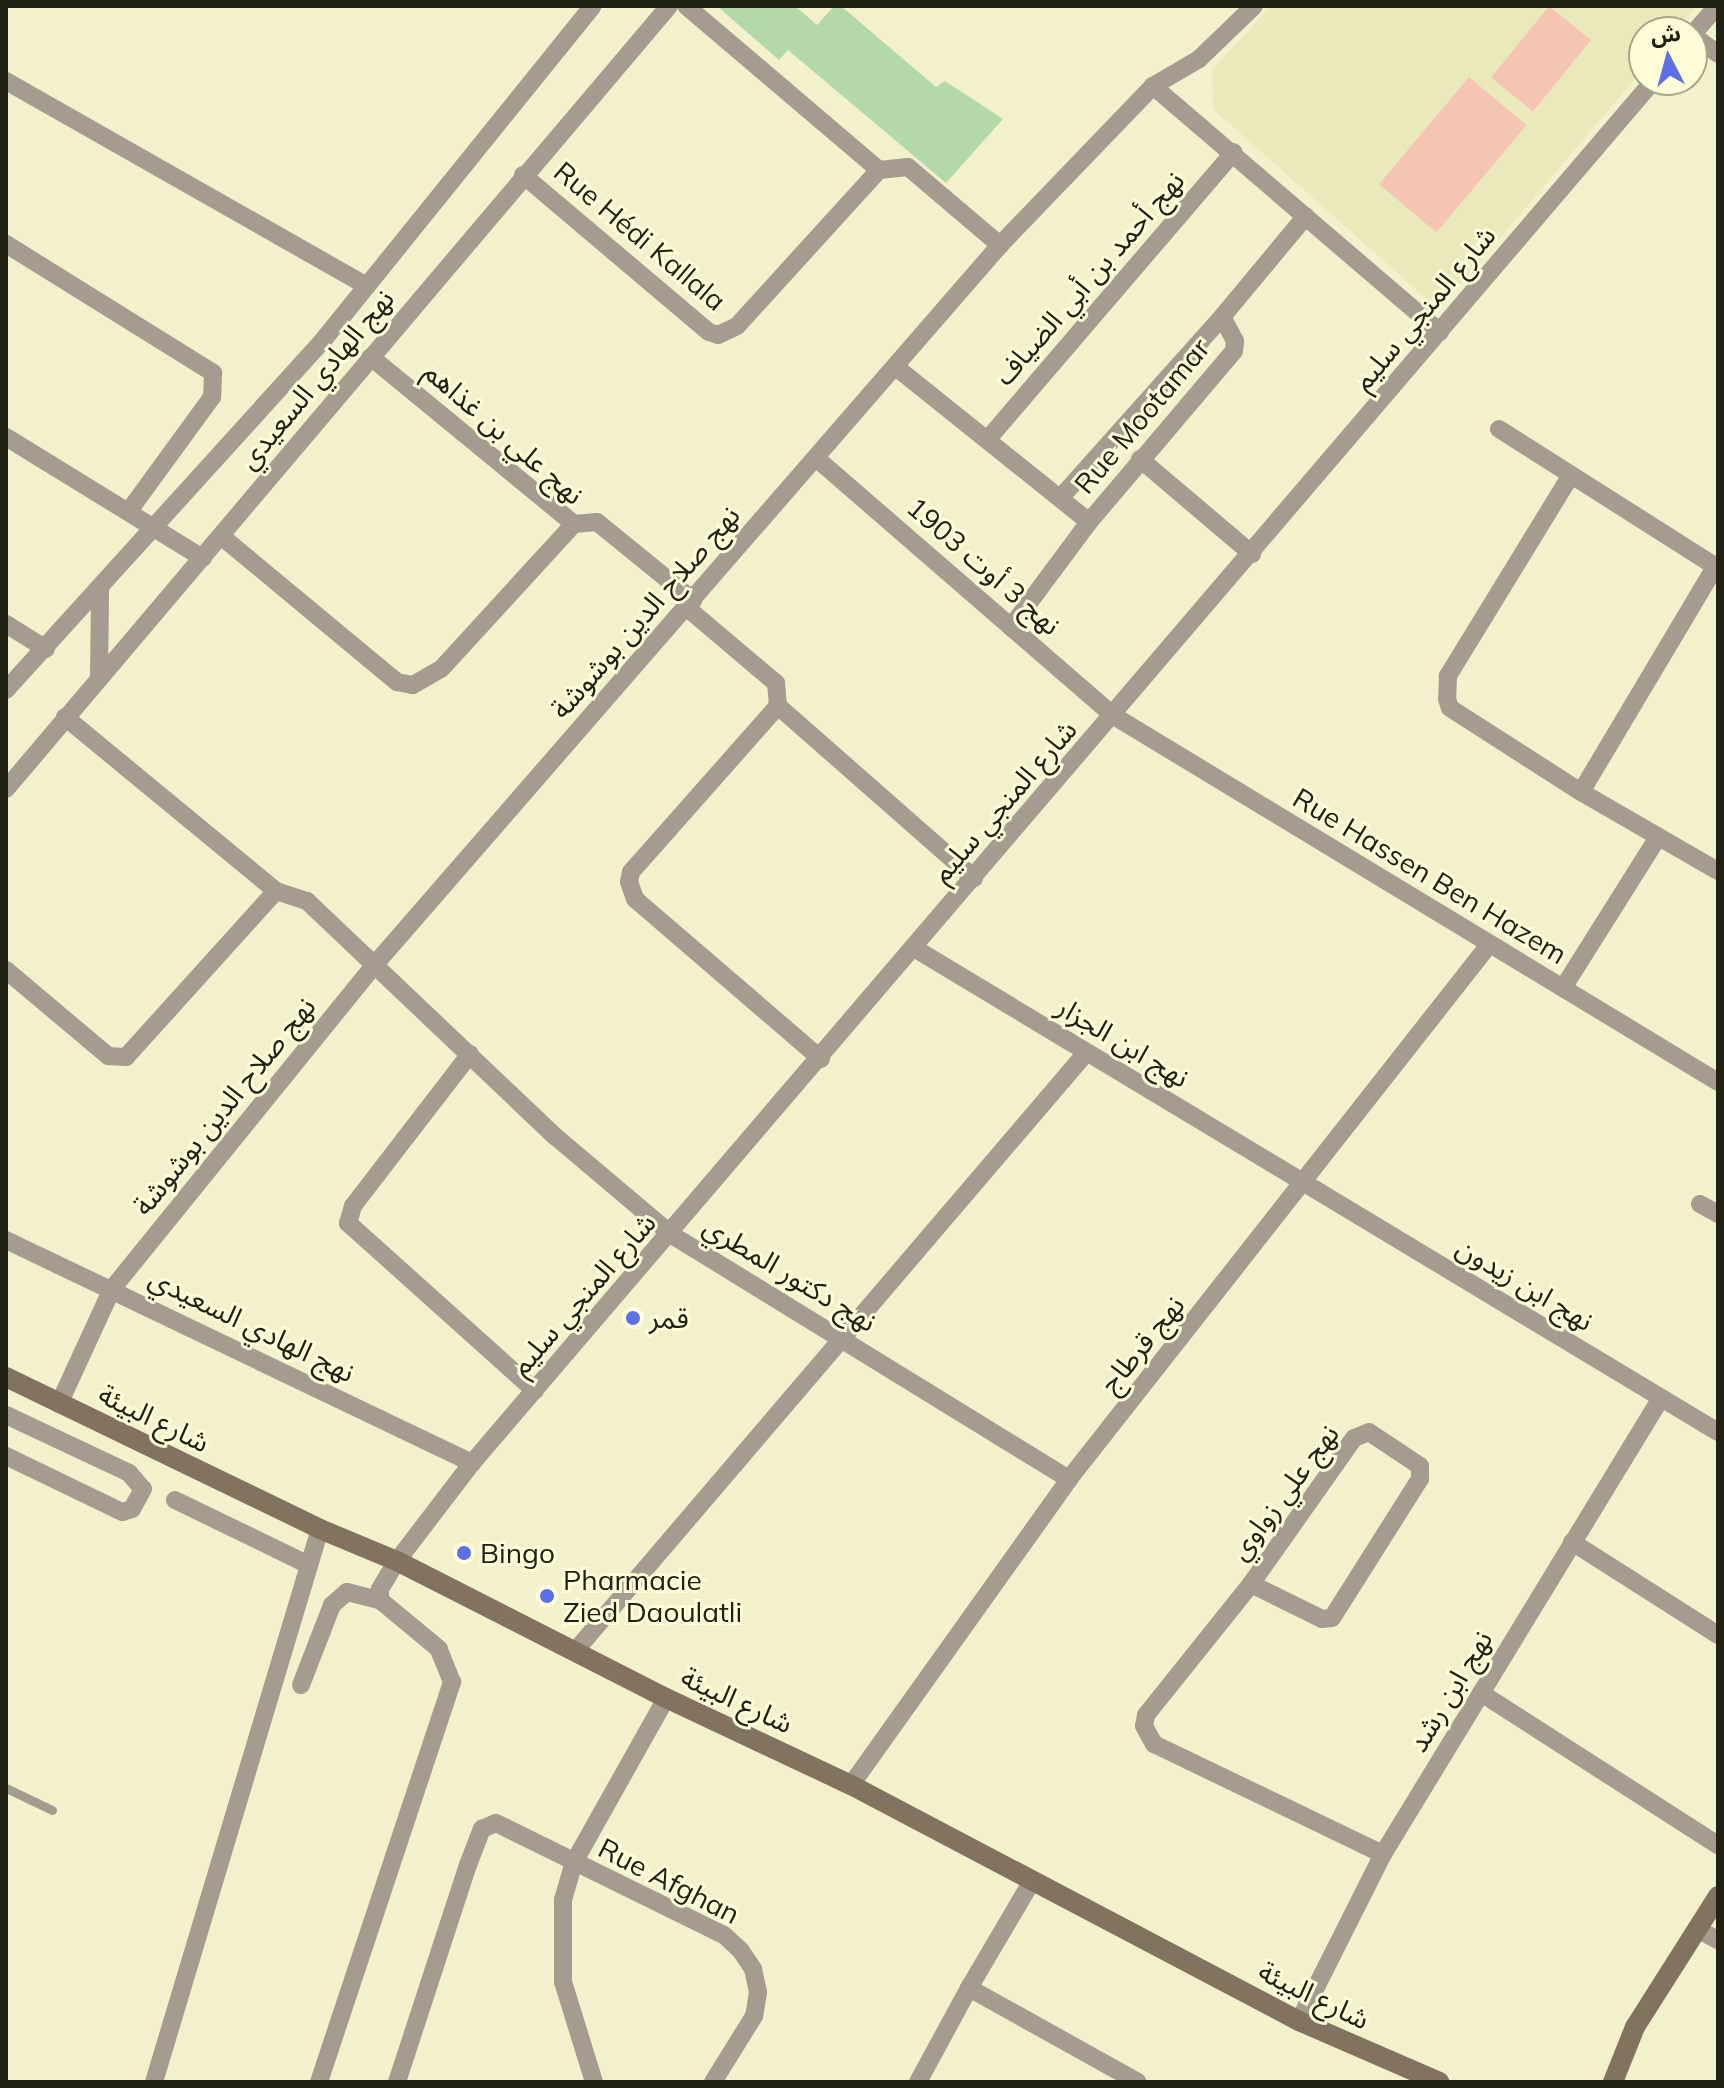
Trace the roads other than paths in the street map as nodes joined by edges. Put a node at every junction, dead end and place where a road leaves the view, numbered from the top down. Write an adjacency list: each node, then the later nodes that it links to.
1 (593, 6): 14 (street)
2 (669, 6): 10 (street, نهج الهادي السعيدي)
3 (686, 6): 9 (street)
4 (1254, 6): 6 (street, نهج صلاح الدين بوشوشة)
5 (6, 81): 14 (street)
6 (1153, 86): 8 (street); 13 (street, نهج صلاح الدين بوشوشة)
7 (1640, 96): 16 (street, شارع المنجي سليم)
8 (1234, 152): 11 (street); 21 (street, نهج أحمد بن أبي الضياف)
9 (879, 170): 10 (street, Rue Hédi Kallala); 13 (street)
10 (523, 175): 17 (street, نهج الهادي السعيدي)
11 (1306, 216): 15 (street); 16 (street)
12 (6, 244): 26 (street)
13 (1000, 245): 18 (street, نهج صلاح الدين بوشوشة)
14 (367, 286): 29 (street)
15 (1222, 317): 23 (street, Rue Mootamar); 25 (street, Rue Mootamar)
16 (1440, 332): 31 (street, شارع المنجي سليم)
17 (371, 357): 28 (street, نهج علي بن غذاهم); 30 (street, نهج الهادي السعيدي)
18 (897, 368): 21 (street); 22 (street, نهج صلاح الدين بوشوشة)
19 (1499, 429): 24 (street)
20 (6, 437): 26 (street)
21 (987, 440): 25 (street)
22 (816, 458): 35 (street, نهج صلاح الدين بوشوشة); 37 (street, نهج 3 أوت 1903)
23 (1140, 459): 27 (street, Rue Mootamar); 31 (street)
24 (1571, 475): 33 (street); 45 (street)
25 (1060, 498): 27 (street)
26 (128, 512): 29 (street)
27 (1089, 522): 37 (street, Rue Mootamar)
28 (574, 524): 30 (street, نهج علي بن غذاهم); 35 (street)
29 (155, 528): 32 (street); 34 (street)
30 (221, 536): 32 (street, نهج الهادي السعيدي)
31 (1252, 554): 42 (street, شارع المنجي سليم)
32 (203, 558): 39 (street, نهج الهادي السعيدي)
33 (1717, 568): 45 (street)
34 (100, 590): 38 (street); 39 (street)
35 (690, 604): 41 (street); 52 (street, نهج صلاح الدين بوشوشة)
36 (6, 624): 38 (street)
37 (1011, 627): 42 (street, نهج 3 أوت 1903)
38 (46, 649): 40 (street)
39 (99, 677): 43 (street, نهج الهادي السعيدي)
40 (6, 690)
41 (778, 706): 48 (street); 57 (street)
42 (1114, 716): 48 (street, شارع المنجي سليم); 50 (street, Rue Hassen Ben Hazem)
43 (65, 717): 44 (street, نهج الهادي السعيدي); 49 (street, نهج دكتور المطري)
44 (6, 789)
45 (1581, 792): 46 (street)
46 (1658, 837): 47 (street); 54 (street)
47 (1718, 871)
48 (974, 878): 51 (street, شارع المنجي سليم)
49 (276, 891): 52 (street, نهج دكتور المطري); 53 (street)
50 (1488, 946): 54 (street, Rue Hassen Ben Hazem); 59 (street, نهج قرطاج)
51 (914, 948): 56 (street, نهج ابن الجزار); 57 (street, شارع المنجي سليم)
52 (377, 962): 55 (street, نهج دكتور المطري); 64 (street, نهج صلاح الدين بوشوشة)
53 (6, 970)
54 (1563, 988): 58 (street, Rue Hassen Ben Hazem)
55 (470, 1054): 62 (street, نهج دكتور المطري); 67 (street)
56 (1085, 1054): 59 (street, نهج ابن الجزار); 65 (street)
57 (821, 1059): 62 (street, شارع المنجي سليم)
58 (1718, 1082)
59 (1304, 1184): 68 (street, نهج ابن زيدون); 74 (street, نهج قرطاج)
60 (1700, 1204): 61 (street)
61 (1718, 1214)
62 (672, 1235): 65 (street, نهج دكتور المطري); 67 (street, شارع المنجي سليم)
63 (6, 1240): 64 (street, نهج الهادي السعيدي)
64 (112, 1289): 69 (street, نهج صلاح الدين بوشوشة); 73 (street, نهج الهادي السعيدي)
65 (843, 1337): 74 (street, نهج دكتور المطري); 83 (street)
66 (6, 1377): 69 (main road, شارع البيئة)
67 (535, 1391): 73 (street, شارع المنجي سليم)
68 (1661, 1398): 71 (street, نهج ابن زيدون); 77 (street, نهج ابن رشد)
69 (59, 1404): 76 (main road, شارع البيئة)
70 (6, 1415): 72 (street)
71 (1718, 1432)
72 (6, 1456)
73 (472, 1463): 78 (street, شارع المنجي سليم)
74 (1069, 1479): 87 (street, نهج قرطاج)
75 (175, 1500): 79 (street)
76 (320, 1529): 78 (main road, شارع البيئة); 79 (street)
77 (1572, 1542): 82 (street); 85 (street, نهج ابن رشد)
78 (397, 1561): 81 (street, شارع المنجي سليم); 83 (main road, شارع البيئة)
79 (309, 1565): 100 (street)
80 (1251, 1584): 80 (street, نهج علي زواوي); 91 (street, نهج علي زواوي)
81 (380, 1600): 84 (street); 101 (street)
82 (1718, 1635)
83 (576, 1650): 86 (main road, شارع البيئة)
84 (301, 1685)
85 (1481, 1693): 90 (street); 91 (street, نهج ابن رشد)
86 (666, 1698): 87 (main road, شارع البيئة); 92 (street)
87 (851, 1785): 93 (main road, شارع البيئة)
88 (6, 1788): 89 (lane)
89 (52, 1810)
90 (1718, 1845)
91 (1383, 1854): 98 (street, نهج ابن رشد)
92 (573, 1864): 102 (street, Rue Afghan); 103 (street); 104 (street, Rue Afghan)
93 (1032, 1881): 97 (street); 98 (main road, شارع البيئة)
94 (1718, 1896): 95 (main road)
95 (1697, 1929): 96 (street); 107 (main road)
96 (1718, 1940)
97 (969, 1988): 99 (street); 105 (street)
98 (1299, 2021): 106 (main road, شارع البيئة)
99 (1130, 2080)
100 (154, 2082)
101 (319, 2082)
102 (397, 2082)
103 (594, 2082)
104 (713, 2082)
105 (918, 2082)
106 (1439, 2082)
107 (1613, 2082)

